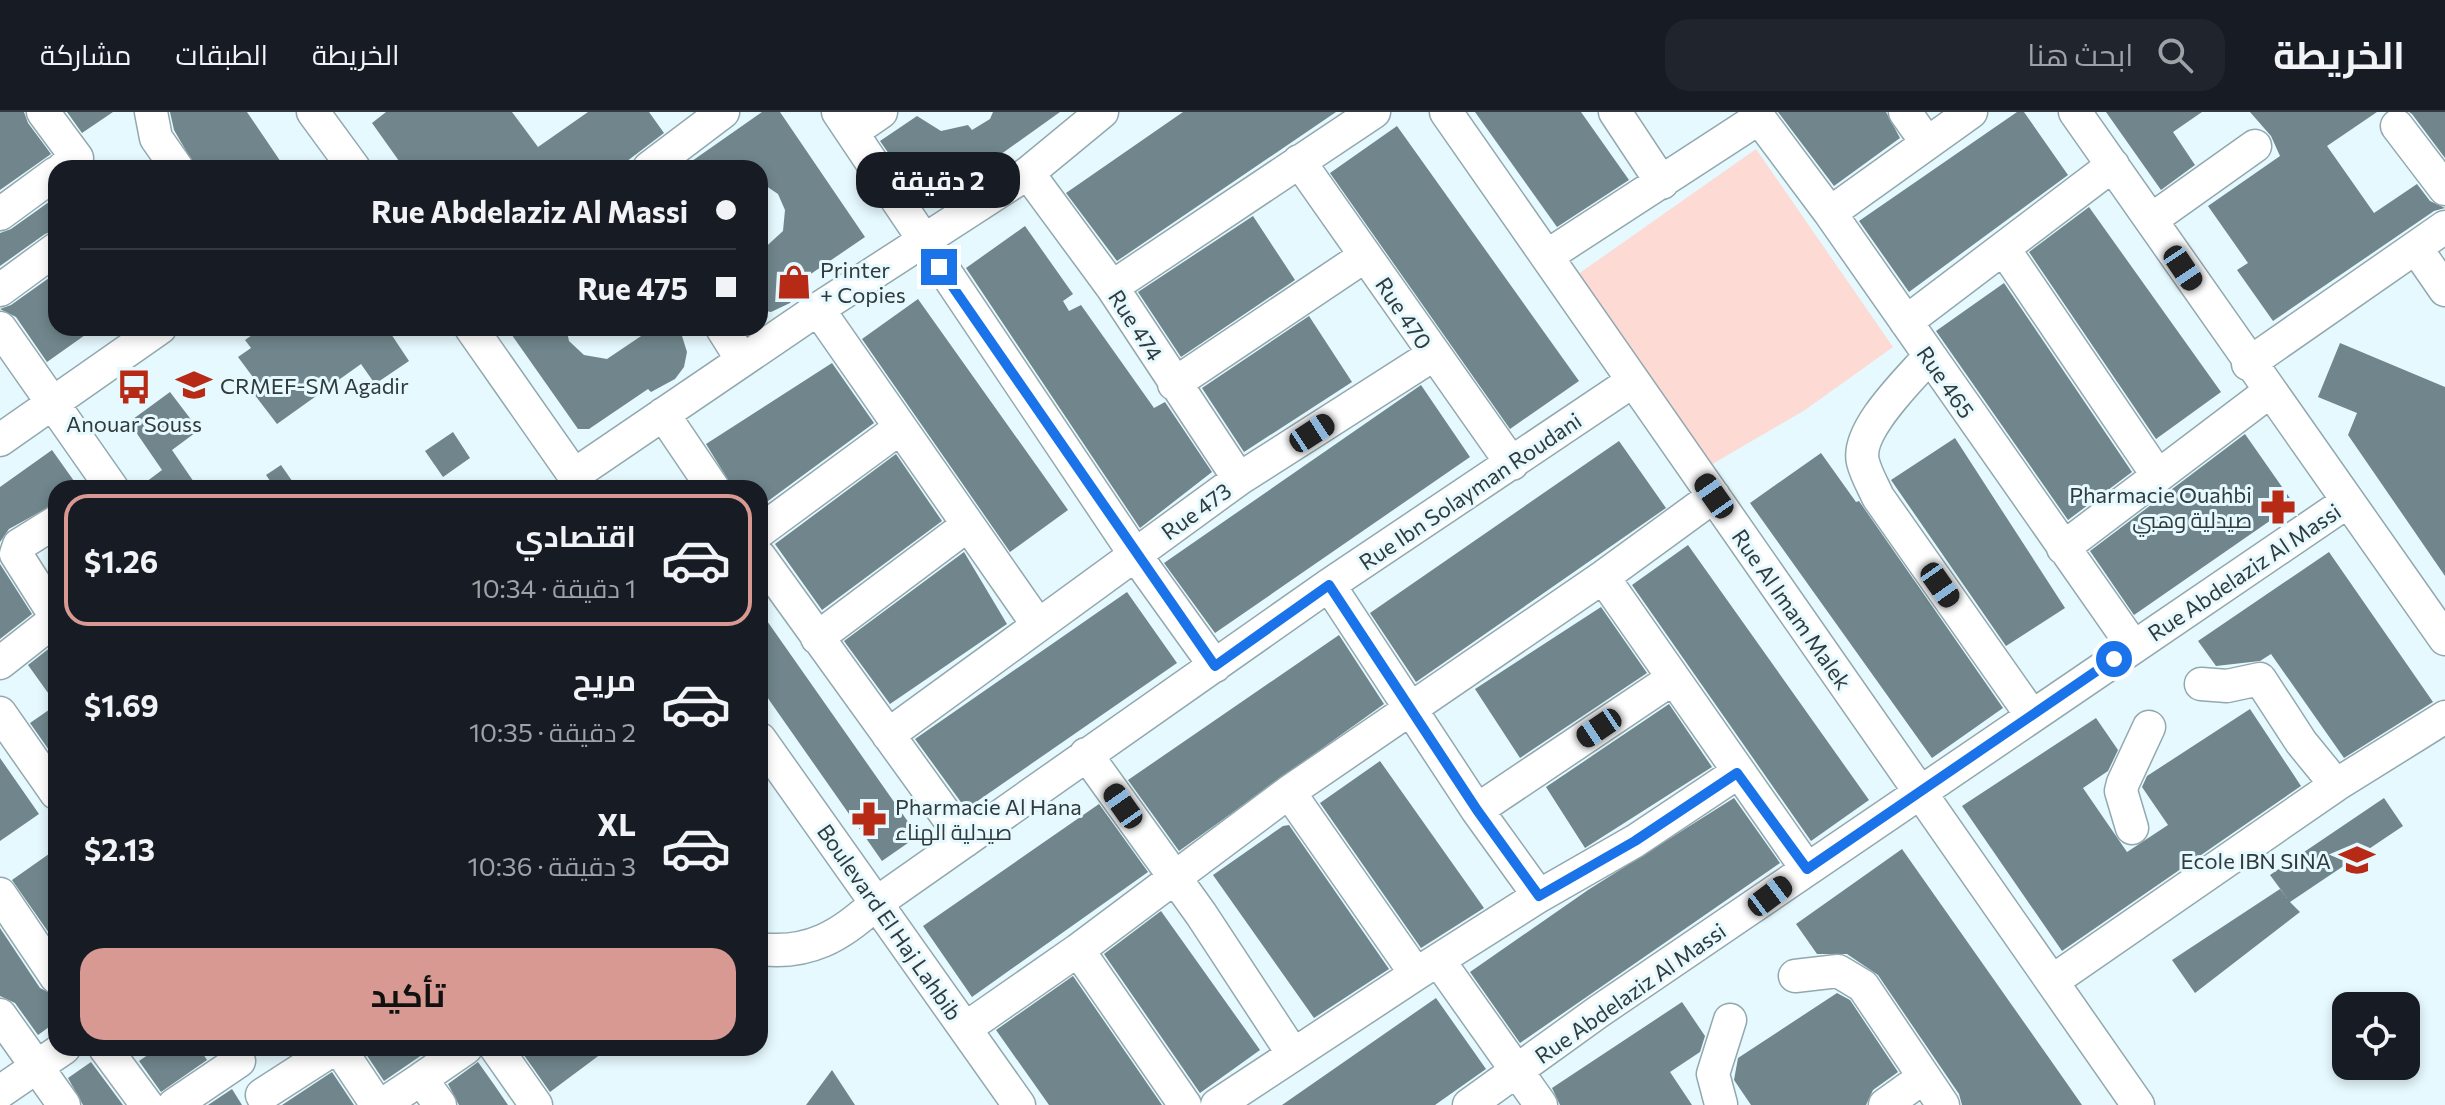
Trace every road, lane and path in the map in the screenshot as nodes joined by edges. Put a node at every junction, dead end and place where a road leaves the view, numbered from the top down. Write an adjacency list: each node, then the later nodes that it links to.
1 (43, 112): 17 (street)
2 (151, 112): 18 (street)
3 (723, 112): 20 (street)
4 (881, 112): 13 (street)
5 (1374, 112): 21 (street)
6 (1446, 112): 36 (street, Rue Al Imam Malek)
7 (1615, 112): 25 (street)
8 (1905, 112): 15 (street)
9 (1971, 112): 15 (street)
10 (2075, 112): 22 (street)
11 (1093, 114): 23 (street)
12 (327, 117): 19 (street)
13 (845, 122): 31 (street)
14 (2397, 126): 26 (street)
15 (1927, 143): 27 (street)
16 (2255, 146): 29 (street)
17 (67, 160)
18 (171, 160)
19 (350, 160)
20 (660, 160)
21 (1299, 161): 35 (street, Rue 470); 37 (street)
22 (2113, 165): 29 (street); 33 (street)
23 (1028, 173): 31 (street); 37 (street, Rue 474)
24 (48, 182): 28 (street)
25 (1662, 183): 27 (street, Rue 465); 36 (street)
26 (2445, 189)
27 (1830, 213): 41 (street, Rue 465)
28 (0, 214)
29 (2151, 220): 49 (street)
30 (2445, 227): 32 (street)
31 (921, 241): 40 (street); 70 (street)
32 (2416, 248): 39 (street); 49 (street)
33 (2004, 249): 41 (street); 58 (street)
34 (48, 255): 38 (street)
35 (1365, 256): 46 (street, Rue 470); 51 (street)
36 (1547, 256): 50 (street, Rue Al Imam Malek)
37 (1112, 287): 51 (street, Rue 474)
38 (0, 290)
39 (2445, 290)
40 (818, 309): 48 (street); 55 (street)
41 (1906, 322): 47 (street, Rue 465)
42 (0, 328): 53 (street)
43 (149, 336): 53 (street)
44 (477, 336): 61 (street)
45 (727, 336): 48 (street)
46 (1433, 355): 57 (street, Rue 470); 59 (street, Rue 473)
47 (1928, 358): 69 (street, Rue 465); 87 (street)
48 (742, 360): 54 (street)
49 (2248, 364): 52 (street)
50 (1633, 381): 57 (street, Rue Ibn Solayman Roudani); 64 (street, Rue Al Imam Malek)
51 (1174, 384): 59 (street, Rue 474)
52 (2269, 392): 58 (street); 65 (street)
53 (53, 403): 56 (street); 60 (street)
54 (663, 414): 62 (street); 63 (street)
55 (900, 428): 66 (street); 67 (street)
56 (0, 440)
57 (1512, 464): 74 (street, Rue Ibn Solayman Roudani)
58 (2158, 476): 69 (street)
59 (1239, 479): 70 (street, Rue 473)
60 (105, 480)
61 (578, 480)
62 (581, 480)
63 (708, 480)
64 (1714, 496): 73 (street); 97 (street, Rue Al Imam Malek)
65 (2347, 502): 79 (street); 80 (street, Rue Abdelaziz Al Massi)
66 (768, 525)
67 (968, 525): 77 (street); 78 (street)
68 (48, 527): 72 (street)
69 (2063, 548): 80 (street, Rue 465)
70 (1136, 556): 77 (street, Rue 473); 82 (street)
71 (768, 568): 78 (street)
72 (11, 576): 75 (street)
73 (1603, 577): 83 (street); 85 (street)
74 (1329, 585): 82 (street, Rue Ibn Solayman Roudani); 85 (street)
75 (48, 611)
76 (48, 624): 81 (street)
77 (1038, 625): 90 (street, Rue 473)
78 (817, 638): 90 (street)
79 (2445, 639)
80 (2133, 646): 87 (street, Rue Abdelaziz Al Massi)
81 (0, 663)
82 (1215, 666): 92 (street, Rue Ibn Solayman Roudani)
83 (1672, 679): 93 (street); 98 (street)
84 (2201, 684): 95 (street)
85 (1411, 710): 96 (street); 98 (street)
86 (0, 713): 94 (street)
87 (2032, 716): 97 (street, Rue Abdelaziz Al Massi)
88 (2445, 717): 95 (street)
89 (2149, 727): 99 (street)
90 (888, 735): 100 (street)
91 (768, 750): 105 (street, Boulevard El Haj Lahbib)
92 (1086, 754): 100 (street, Rue Ibn Solayman Roudani); 102 (street)
93 (1737, 773): 101 (street); 104 (street)
94 (48, 776)
95 (2336, 785): 111 (street)
96 (1289, 792): 102 (street); 109 (street)
97 (1921, 792): 101 (street, Rue Abdelaziz Al Massi); 111 (street, Rue Al Imam Malek)
98 (1477, 810): 104 (street)
99 (2132, 828)
100 (965, 841): 105 (street, Rue Ibn Solayman Roudani)
101 (1807, 869): 125 (street, Rue Abdelaziz Al Massi)
102 (1175, 878): 107 (street); 115 (street)
103 (0, 894): 108 (street)
104 (1539, 896): 109 (street)
105 (875, 904): 106 (street, Rue Ibn Solayman Roudani); 114 (street, Boulevard El Haj Lahbib)
106 (768, 949)
107 (1078, 950): 114 (street); 138 (street)
108 (48, 965)
109 (1427, 967): 115 (street); 125 (street)
110 (1795, 976): 126 (street)
111 (2054, 980): 144 (street, Rue Al Imam Malek)
112 (0, 1015): 124 (street)
113 (1730, 1020): 130 (street)
114 (966, 1028): 137 (street, Boulevard El Haj Lahbib)
115 (1293, 1054): 139 (street)
116 (53, 1056): 124 (street)
117 (111, 1056): 132 (street)
118 (233, 1056): 133 (street)
119 (235, 1056): 129 (street)
120 (326, 1056): 129 (street)
121 (343, 1056): 134 (street)
122 (454, 1056): 127 (street)
123 (502, 1056): 136 (street)
124 (37, 1067): 128 (street); 131 (street)
125 (1517, 1071): 140 (street, Rue Abdelaziz Al Massi); 141 (street)
126 (1924, 1077): 142 (street); 143 (street)
127 (421, 1079): 134 (street); 135 (street)
128 (0, 1092)
129 (266, 1100)
130 (1721, 1104)
131 (64, 1105)
132 (147, 1105)
133 (174, 1105)
134 (379, 1105)
135 (440, 1105)
136 (536, 1105)
137 (1019, 1105)
138 (1185, 1105)
139 (1217, 1105)
140 (1469, 1105)
141 (1541, 1105)
142 (1885, 1105)
143 (1943, 1105)
144 (2138, 1105)

